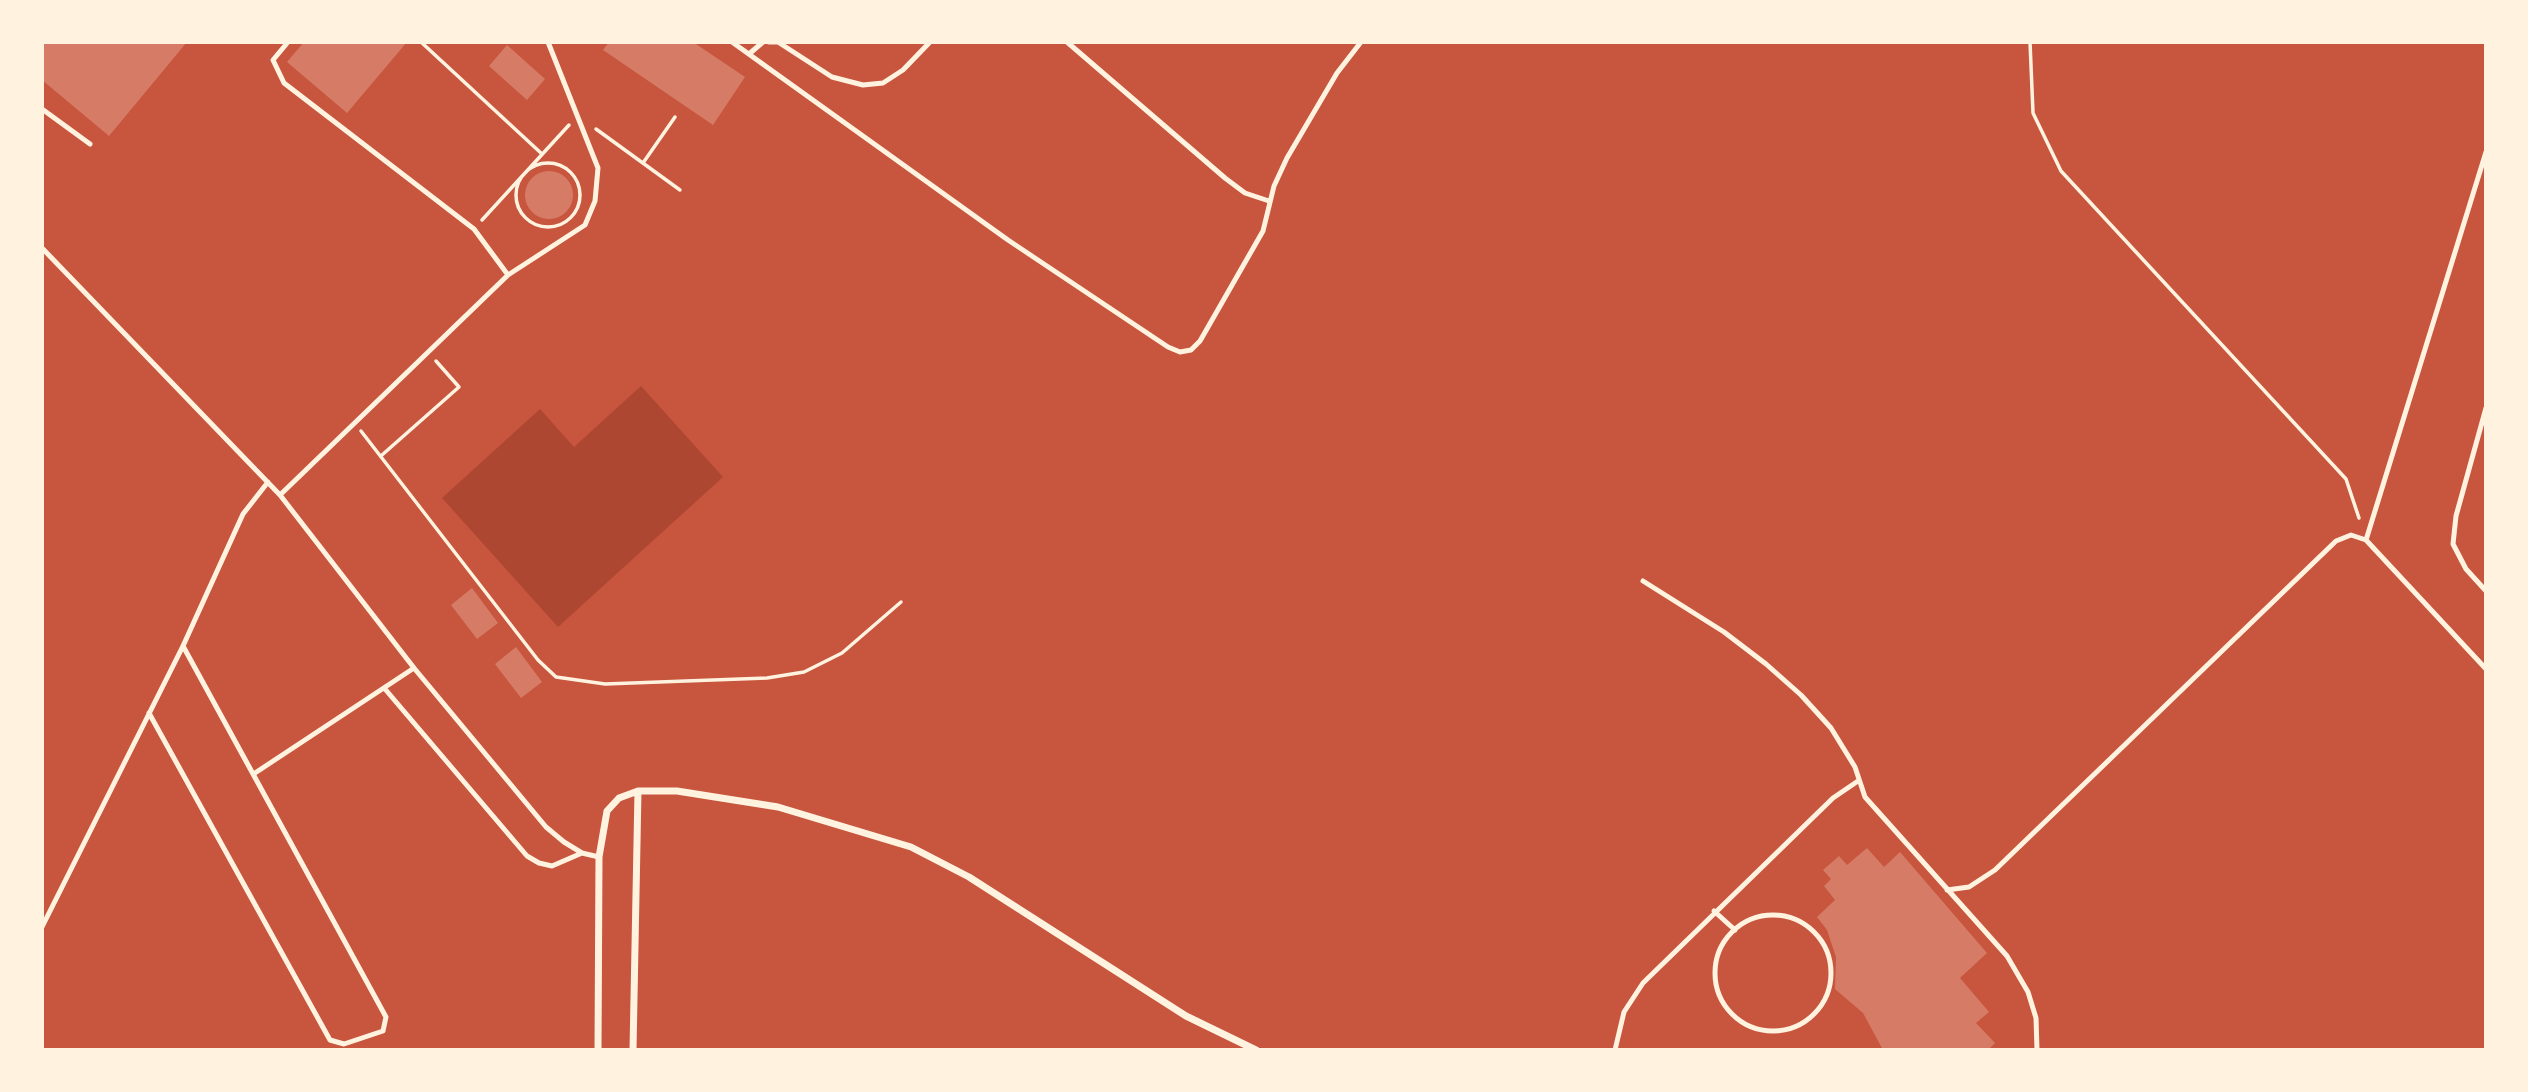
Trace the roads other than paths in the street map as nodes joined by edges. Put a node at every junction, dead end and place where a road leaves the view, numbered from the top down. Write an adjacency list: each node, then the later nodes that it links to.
1 (288, 42): 15 (lane)
2 (548, 42): 15 (lane)
3 (732, 42): 9 (lane)
4 (764, 42): 9 (lane)
5 (769, 42): 6 (lane)
6 (930, 42)
7 (1067, 42): 13 (lane)
8 (1361, 42): 13 (lane)
9 (750, 54): 13 (lane)
10 (42, 109): 11 (lane)
11 (90, 145)
12 (2486, 152): 19 (lane)
13 (1269, 201)
14 (42, 248): 17 (lane)
15 (508, 275): 18 (lane)
16 (2486, 408): 21 (lane)
17 (268, 482): 18 (lane); 22 (lane)
18 (280, 495): 23 (lane)
19 (2366, 540): 24 (lane); 32 (lane)
20 (1643, 581): 28 (lane)
21 (2486, 591)
22 (183, 646): 26 (lane); 27 (lane)
23 (414, 668): 25 (lane); 30 (lane)
24 (2486, 668)
25 (385, 689): 27 (lane); 30 (lane)
26 (149, 713): 27 (lane); 34 (lane)
27 (255, 773)
28 (1858, 781): 32 (lane); 33 (lane)
29 (638, 791): 31 (street); 37 (street); 38 (street)
30 (582, 853): 31 (lane)
31 (599, 857): 36 (street)
32 (1947, 890): 40 (lane)
33 (1714, 911): 35 (lane); 39 (lane)
34 (42, 927)
35 (1735, 930): 35 (lane)
36 (598, 1050)
37 (633, 1050)
38 (1256, 1050)
39 (1615, 1050)
40 (2036, 1050)

